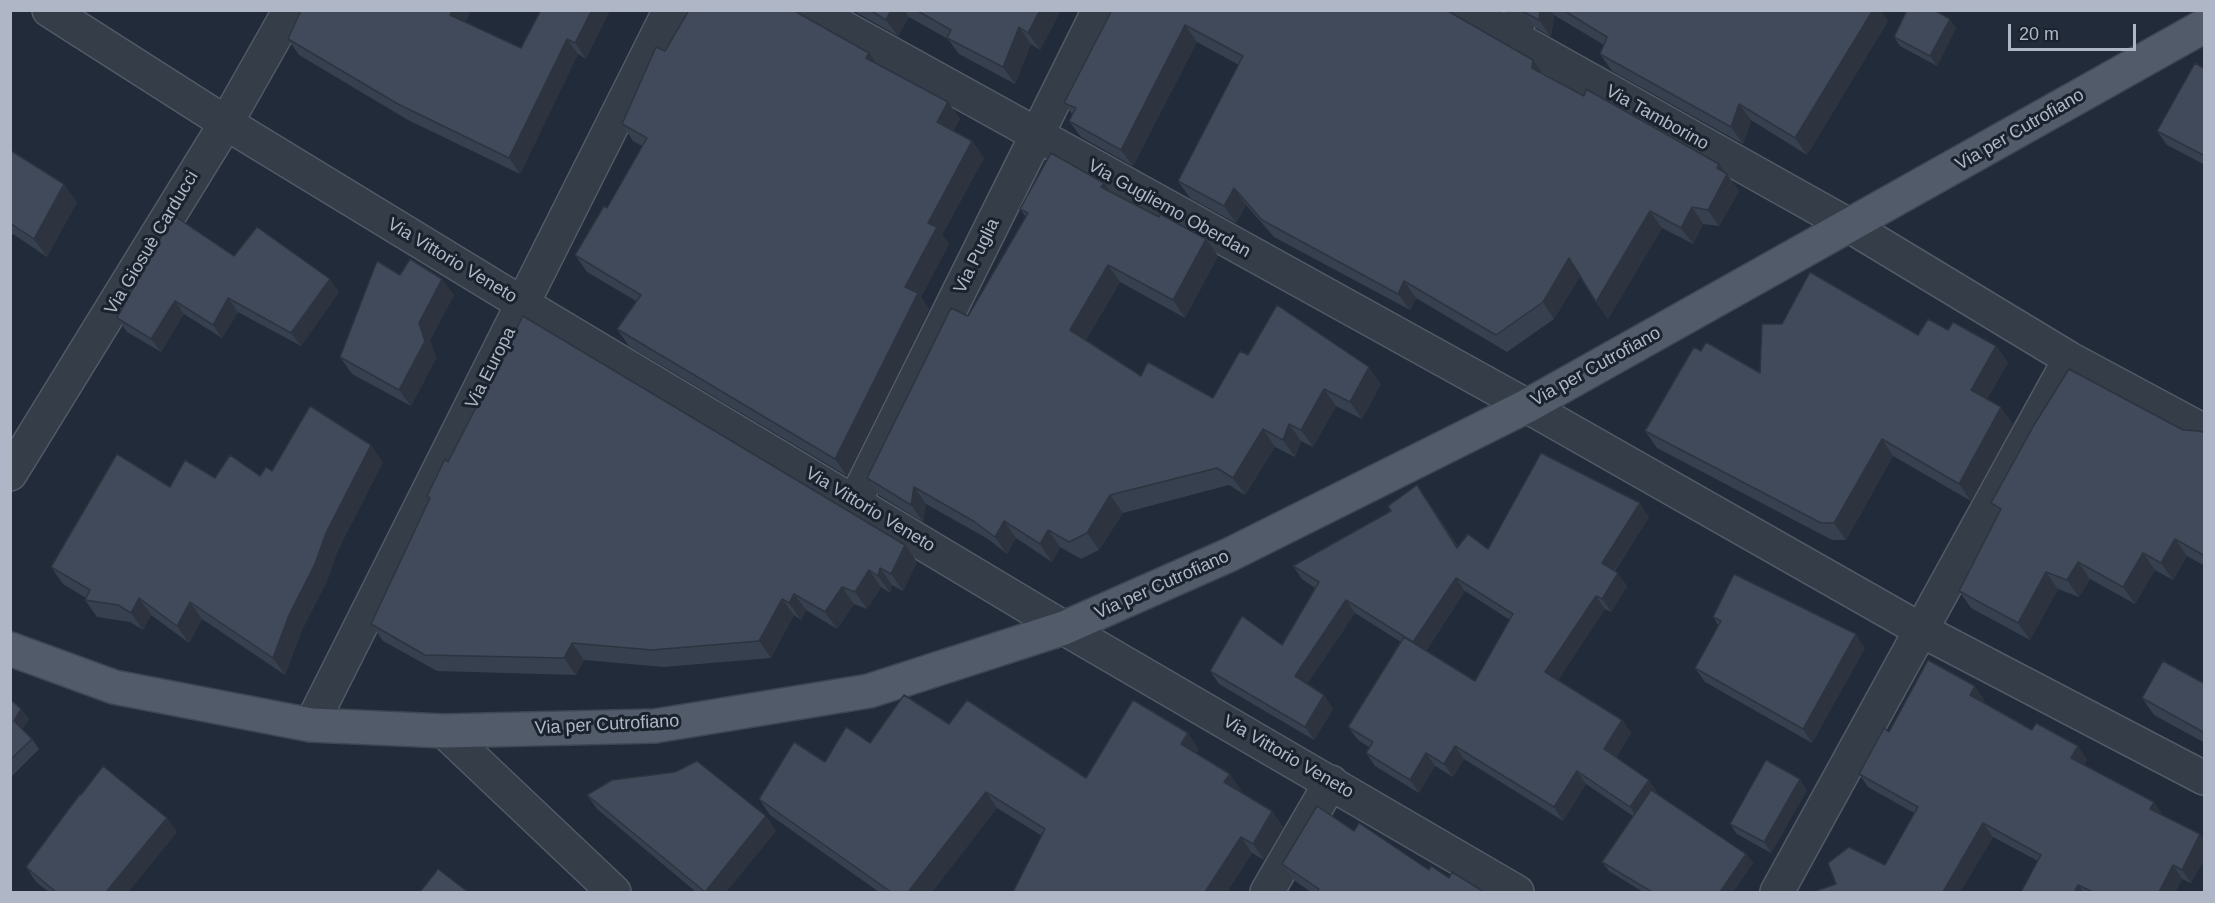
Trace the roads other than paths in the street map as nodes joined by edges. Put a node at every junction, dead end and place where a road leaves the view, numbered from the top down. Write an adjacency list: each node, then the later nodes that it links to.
1 (49, 10): 9 (street, Via Vittorio Veneto)
2 (290, 10): 9 (street, Via Giosuè Carducci)
3 (670, 10): 12 (street, Via Europa)
4 (812, 10): 10 (street, Via Gugliemo Oberdan)
5 (1099, 10): 10 (street, Via Puglia)
6 (1465, 10): 7 (street, Via Tamborino)
7 (1517, 23): 11 (street, Via Tamborino)
8 (2205, 26): 11 (main road, Via per Cutrofiano)
9 (226, 123): 12 (street, Via Vittorio Veneto); 16 (street, Via Giosuè Carducci)
10 (1036, 135): 14 (street, Via Gugliemo Oberdan); 17 (street, Via Puglia)
11 (1850, 226): 13 (street, Via Tamborino); 14 (main road, Via per Cutrofiano)
12 (523, 304): 17 (street, Via Vittorio Veneto); 21 (street, Via Europa)
13 (2070, 359): 15 (street, Via Tamborino); 19 (street)
14 (1527, 406): 18 (main road, Via per Cutrofiano); 19 (street, Via Gugliemo Oberdan)
15 (2205, 431)
16 (10, 474)
17 (855, 501): 18 (street, Via Vittorio Veneto)
18 (1064, 628): 22 (main road, Via per Cutrofiano); 24 (street, Via Vittorio Veneto)
19 (1921, 630): 23 (street, Via Gugliemo Oberdan); 28 (street)
20 (10, 649): 21 (main road, Via per Cutrofiano)
21 (311, 725): 22 (main road, Via per Cutrofiano)
22 (444, 731): 25 (street)
23 (2205, 778)
24 (1331, 782): 26 (street); 27 (street, Via Vittorio Veneto)
25 (614, 892)
26 (1267, 892)
27 (1517, 892)
28 (1777, 892)

